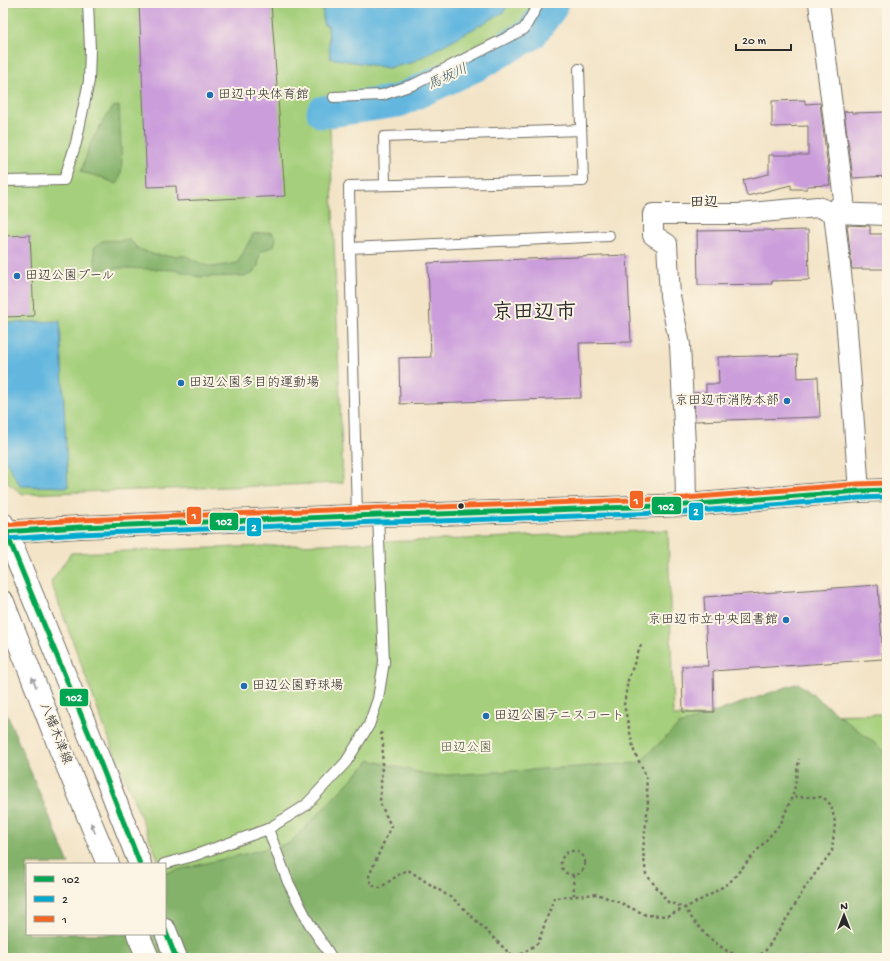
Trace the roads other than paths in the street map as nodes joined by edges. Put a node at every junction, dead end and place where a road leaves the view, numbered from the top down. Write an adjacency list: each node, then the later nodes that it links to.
1 (88, 3): 7 (lane)
2 (539, 3): 5 (lane)
3 (819, 3): 9 (street)
4 (579, 69): 6 (lane)
5 (334, 97)
6 (581, 130): 8 (lane); 8 (lane)
7 (3, 181)
8 (385, 185): 12 (lane)
9 (834, 213): 10 (street); 14 (street); 15 (street)
10 (887, 215)
11 (609, 236): 12 (lane)
12 (350, 248): 16 (lane)
13 (887, 490): 14 (main road)
14 (859, 491): 15 (main road)
15 (686, 505): 16 (main road)
16 (367, 515): 17 (main road); 19 (lane)
17 (4, 529): 21 (main road)
18 (3, 602): 20 (main road, 八幡木津線, one-way to 18)
19 (268, 829): 22 (lane); 27 (lane)
20 (108, 863)
21 (140, 863)
22 (166, 863)
23 (166, 933): 26 (main road)
24 (138, 935): 25 (main road)
25 (148, 958)
26 (176, 958)
27 (332, 958)

